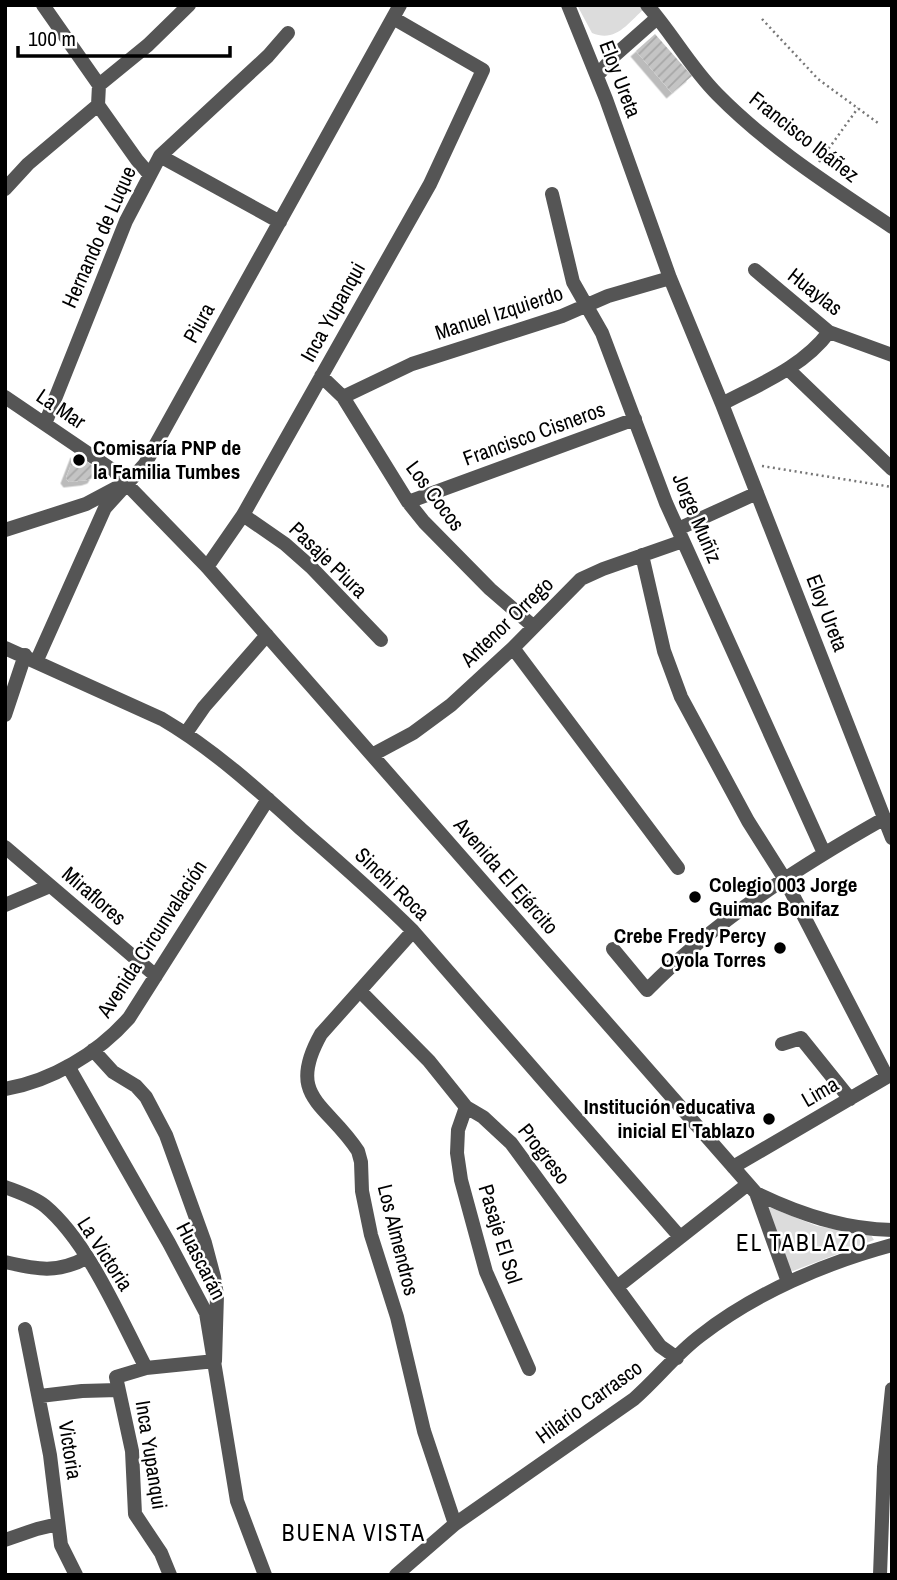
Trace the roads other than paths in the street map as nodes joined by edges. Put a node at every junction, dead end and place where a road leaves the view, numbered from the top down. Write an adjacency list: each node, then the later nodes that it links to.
1 (43, 5): 9 (street)
2 (189, 5): 9 (street)
3 (568, 5): 8 (street, Eloy Ureta)
4 (647, 5): 6 (street, Francisco Ibáñez)
5 (396, 12): 15 (street, Piura); 23 (street, Inca Yupanqui)
6 (657, 18): 8 (street); 16 (street, Francisco Ibáñez)
7 (288, 33): 11 (street, Hernando de Luque)
8 (597, 76): 18 (street, Eloy Ureta)
9 (99, 85): 10 (street)
10 (98, 105): 12 (street); 13 (street)
11 (160, 156): 12 (street, Hernando de Luque); 15 (street)
12 (149, 174): 28 (street, Hernando de Luque)
13 (5, 189)
14 (552, 194): 19 (street, Jorge Muñiz)
15 (280, 222): 30 (street, Piura)
16 (892, 227)
17 (755, 270): 20 (street, Huaylas)
18 (670, 278): 19 (street, Manuel Izquierdo); 26 (street, Eloy Ureta)
19 (585, 307): 25 (street, Manuel Izquierdo); 27 (street, Jorge Muñiz)
20 (829, 332): 21 (street, Huaylas); 22 (street)
21 (892, 355)
22 (788, 369): 26 (street); 29 (street)
23 (321, 376): 25 (street, Los Cocos); 33 (street, Inca Yupanqui)
24 (5, 397): 28 (street, La Mar)
25 (343, 397): 32 (street, Los Cocos)
26 (722, 404): 31 (street, Eloy Ureta)
27 (635, 419): 32 (street, Francisco Cisneros); 35 (street, Jorge Muñiz)
28 (45, 424): 30 (street, La Mar)
29 (892, 469)
30 (126, 484): 34 (street); 37 (street, Avenida El Ejército); 43 (street, Piura)
31 (757, 493): 35 (street, Antenor Orrego); 48 (street, Eloy Ureta)
32 (408, 502): 38 (street, Los Cocos)
33 (243, 514): 37 (street, Inca Yupanqui); 40 (street, Pasaje Piura)
34 (5, 530)
35 (680, 535): 36 (street, Antenor Orrego); 51 (street, Jorge Muñiz)
36 (642, 555): 38 (street, Antenor Orrego); 53 (street)
37 (207, 567): 39 (street, Avenida El Ejército)
38 (534, 626): 42 (street, Antenor Orrego)
39 (267, 635): 45 (street); 46 (street, Avenida El Ejército)
40 (381, 639)
41 (5, 648): 43 (street, Sinchi Roca)
42 (513, 648): 46 (street, Antenor Orrego); 52 (street)
43 (31, 658): 44 (street, Piura); 45 (street, Sinchi Roca)
44 (5, 715)
45 (186, 733): 47 (street, Sinchi Roca)
46 (372, 755): 67 (street, Avenida El Ejército)
47 (268, 799): 56 (street, Sinchi Roca); 58 (street, Avenida Circunvalación)
48 (885, 818): 49 (street, Eloy Ureta); 51 (street)
49 (892, 838)
50 (5, 847): 54 (street, Miraflores)
51 (824, 853): 53 (street)
52 (678, 868)
53 (784, 878): 57 (street); 63 (street)
54 (50, 886): 55 (street); 58 (street, Miraflores)
55 (5, 905)
56 (413, 931): 59 (street, Los Almendros); 71 (street, Sinchi Roca)
57 (613, 949)
58 (156, 976): 61 (street, Avenida Circunvalación)
59 (360, 991): 66 (street, Progreso); 86 (street, Los Almendros)
60 (782, 1044): 65 (street)
61 (93, 1050): 62 (street, Avenida Circunvalación); 79 (street)
62 (68, 1066): 64 (street, Avenida Circunvalación); 79 (street, Huascarán)
63 (890, 1075): 65 (street, Lima)
64 (5, 1089)
65 (850, 1099): 67 (street, Lima)
66 (466, 1107): 76 (street, Progreso); 81 (street, Pasaje El Sol)
67 (733, 1167): 69 (street, Avenida El Ejército)
68 (5, 1187): 73 (street, La Victoria)
69 (752, 1189): 70 (street, Avenida El Ejército); 71 (street); 75 (street)
70 (892, 1230)
71 (680, 1237): 76 (street)
72 (892, 1245): 75 (street, Hilario Carrasco)
73 (86, 1258): 74 (street); 80 (street, La Victoria)
74 (5, 1262)
75 (788, 1282): 78 (street, Hilario Carrasco)
76 (617, 1287): 78 (street, Progreso)
77 (25, 1329): 84 (street, Victoria)
78 (677, 1358): 86 (street, Hilario Carrasco)
79 (215, 1361): 80 (street); 90 (street, Huascarán)
80 (146, 1368): 82 (street)
81 (529, 1368)
82 (117, 1383): 84 (street); 89 (street, Inca Yupanqui)
83 (892, 1388): 92 (street)
84 (40, 1396): 85 (street, Victoria)
85 (58, 1524): 87 (street); 88 (street, Victoria)
86 (455, 1524): 91 (street, Hilario Carrasco)
87 (5, 1540)
88 (76, 1575)
89 (170, 1575)
90 (265, 1575)
91 (396, 1575)
92 (880, 1575)

